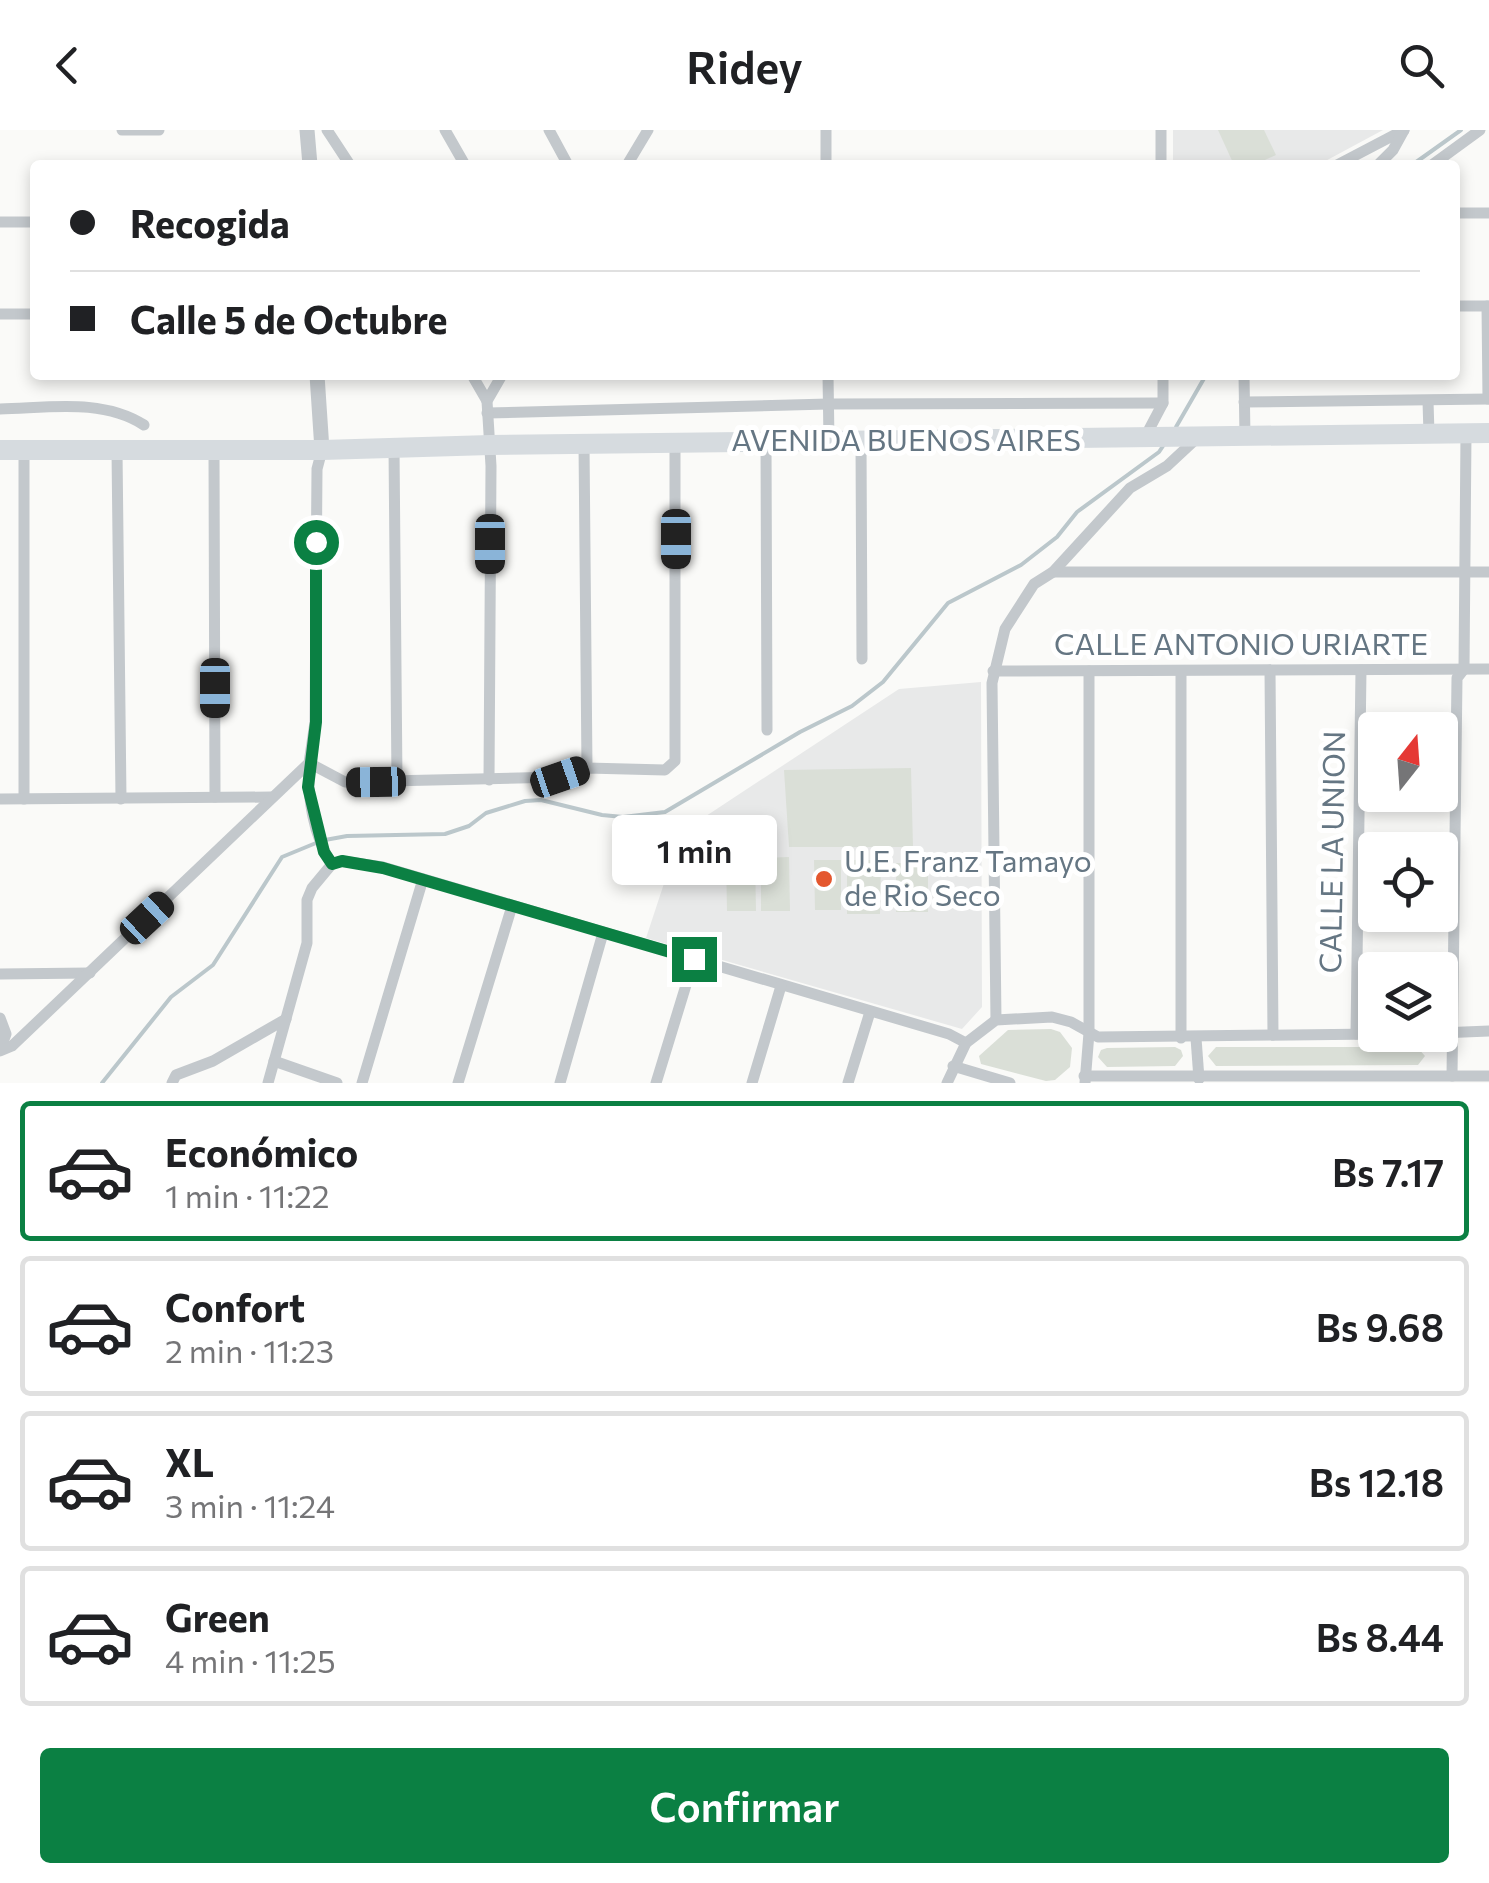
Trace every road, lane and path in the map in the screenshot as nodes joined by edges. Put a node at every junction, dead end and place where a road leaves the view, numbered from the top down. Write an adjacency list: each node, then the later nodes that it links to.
1 (122, 130): 2 (street)
2 (159, 130)
3 (307, 130): 12 (street)
4 (327, 130): 13 (street)
5 (446, 130): 14 (street)
6 (549, 130): 15 (street)
7 (648, 130): 16 (street)
8 (826, 130): 17 (street)
9 (1161, 130): 18 (street)
10 (1404, 130): 19 (street); 20 (street)
11 (1480, 130): 21 (street)
12 (310, 160)
13 (347, 160)
14 (463, 160)
15 (565, 160)
16 (631, 160)
17 (826, 160)
18 (1161, 160)
19 (1347, 160)
20 (1383, 160)
21 (1439, 160)
22 (1460, 213): 23 (street)
23 (1489, 213)
24 (0, 222): 25 (street)
25 (30, 222)
26 (1460, 306): 27 (street)
27 (1488, 306): 36 (street)
28 (0, 314): 29 (street)
29 (30, 314)
30 (317, 380): 60 (street)
31 (474, 380): 41 (street)
32 (500, 380): 41 (street)
33 (828, 380): 39 (street)
34 (1163, 380): 40 (street)
35 (1244, 380): 38 (street)
36 (1489, 399): 37 (street)
37 (1428, 401): 38 (street); 44 (street)
38 (1244, 402): 47 (street)
39 (828, 404): 40 (street); 41 (street); 50 (street)
40 (1163, 404): 48 (street)
41 (487, 407): 55 (street)
42 (0, 409): 43 (street)
43 (144, 425)
44 (1428, 434): 45 (highway, AVENIDA BUENOS AIRES); 47 (highway, AVENIDA BUENOS AIRES)
45 (1466, 434): 46 (highway, AVENIDA BUENOS AIRES); 63 (street)
46 (1489, 434)
47 (1245, 438): 49 (highway, AVENIDA BUENOS AIRES)
48 (1149, 439): 49 (highway, AVENIDA BUENOS AIRES); 51 (highway, AVENIDA BUENOS AIRES)
49 (1188, 439): 62 (street)
50 (829, 441): 51 (highway, AVENIDA BUENOS AIRES); 52 (highway, AVENIDA BUENOS AIRES)
51 (861, 441): 65 (street)
52 (766, 442): 53 (highway, AVENIDA BUENOS AIRES); 73 (street)
53 (675, 443): 54 (highway, AVENIDA BUENOS AIRES); 75 (street)
54 (584, 444): 55 (highway, AVENIDA BUENOS AIRES); 75 (street)
55 (490, 445): 56 (highway, AVENIDA BUENOS AIRES); 76 (street)
56 (394, 448): 60 (highway, AVENIDA BUENOS AIRES); 77 (street)
57 (0, 450): 58 (highway, AVENIDA BUENOS AIRES)
58 (24, 450): 61 (highway, AVENIDA BUENOS AIRES); 81 (street)
59 (214, 450): 60 (highway, AVENIDA BUENOS AIRES); 61 (highway, AVENIDA BUENOS AIRES); 79 (street)
60 (322, 450): 74 (street)
61 (117, 451): 82 (street)
62 (1053, 572): 63 (street); 68 (street)
63 (1465, 572): 64 (street); 66 (street)
64 (1489, 572)
65 (862, 659)
66 (1464, 669): 67 (street, CALLE ANTONIO URIARTE); 70 (street, CALLE ANTONIO URIARTE); 87 (street)
67 (1489, 669)
68 (993, 670): 71 (street, CALLE ANTONIO URIARTE); 95 (street)
69 (1270, 670): 70 (street, CALLE ANTONIO URIARTE); 72 (street, CALLE ANTONIO URIARTE); 100 (street)
70 (1361, 670): 99 (street, CALLE LA UNION)
71 (1089, 671): 72 (street, CALLE ANTONIO URIARTE); 98 (street)
72 (1180, 671): 101 (street)
73 (767, 730)
74 (309, 763): 77 (street); 78 (street); 83 (street)
75 (587, 768): 76 (street)
76 (489, 780): 77 (street)
77 (397, 781)
78 (271, 796): 79 (street); 89 (street)
79 (215, 797): 82 (street)
80 (0, 799): 81 (street)
81 (24, 799): 82 (street)
82 (121, 799)
83 (332, 864): 84 (street); 94 (street)
84 (422, 880): 85 (street); 117 (street)
85 (512, 906): 86 (street); 118 (street)
86 (604, 934): 88 (street); 119 (street)
87 (1449, 952)
88 (694, 959): 91 (street); 120 (street)
89 (90, 973): 90 (street); 104 (street)
90 (0, 974)
91 (781, 986): 92 (street); 121 (street)
92 (870, 1012): 103 (street); 122 (street)
93 (0, 1018): 104 (street)
94 (286, 1019): 106 (street); 114 (street)
95 (996, 1020): 98 (street); 103 (street)
96 (1489, 1031): 97 (street)
97 (1458, 1032)
98 (1089, 1033): 101 (street); 110 (street)
99 (1356, 1034): 100 (street)
100 (1273, 1036): 102 (street)
101 (1180, 1038): 102 (street)
102 (1196, 1038): 111 (street)
103 (966, 1043): 107 (street)
104 (0, 1051)
105 (1449, 1052): 108 (street)
106 (274, 1062): 115 (street); 116 (street)
107 (953, 1066): 123 (street); 124 (street)
108 (1452, 1076): 109 (street); 113 (street)
109 (1489, 1076)
110 (1084, 1079): 111 (street)
111 (1200, 1079): 112 (street)
112 (1315, 1079): 113 (street)
113 (1418, 1079)
114 (172, 1083)
115 (268, 1083)
116 (337, 1083)
117 (362, 1083)
118 (458, 1083)
119 (560, 1083)
120 (656, 1083)
121 (752, 1083)
122 (848, 1083)
123 (948, 1083)
124 (1010, 1083)

